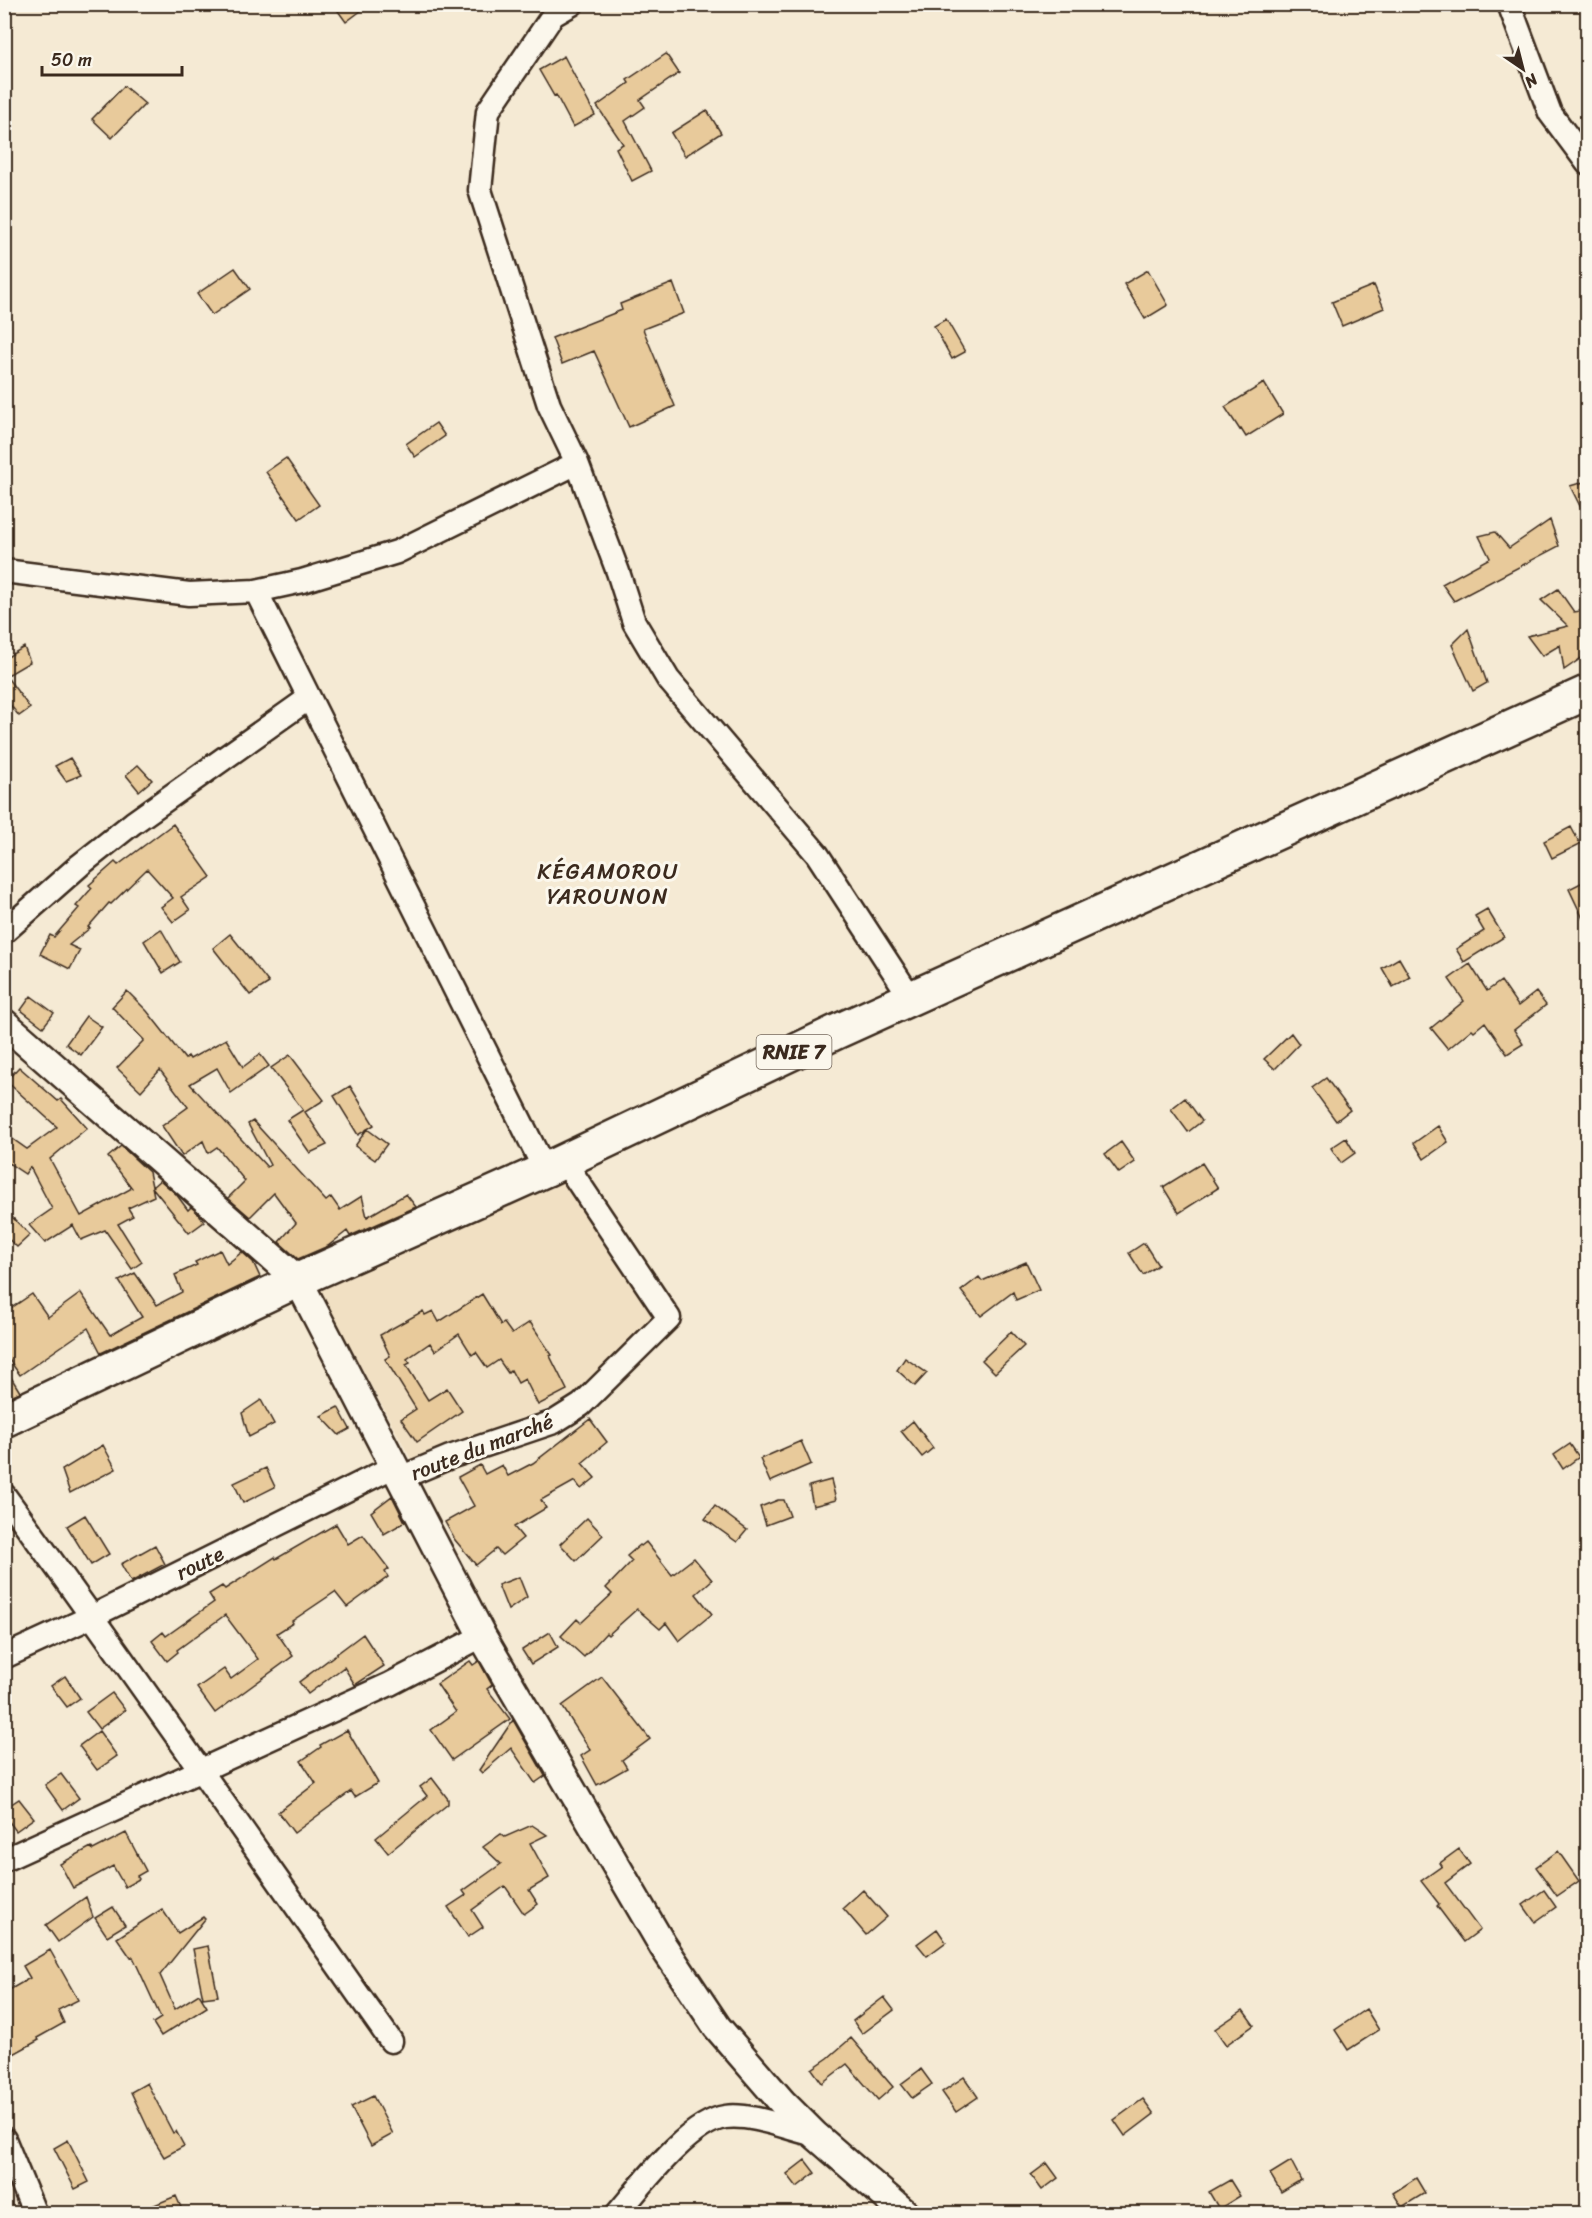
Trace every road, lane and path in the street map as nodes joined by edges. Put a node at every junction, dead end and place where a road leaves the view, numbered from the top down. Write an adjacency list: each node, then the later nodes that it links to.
1 (572, 4): 4 (street)
2 (1509, 4): 3 (street)
3 (1587, 164)
4 (577, 463): 6 (street); 10 (street)
5 (4, 571): 6 (street)
6 (256, 591): 8 (street)
7 (1587, 692): 10 (main road, RNIE 7)
8 (309, 698): 9 (street); 12 (street)
9 (4, 932)
10 (911, 998): 12 (main road, RNIE 7)
11 (4, 1023): 13 (street)
12 (554, 1165): 13 (main road, RNIE 7); 15 (street, route du marché)
13 (298, 1281): 14 (main road, RNIE 7); 15 (street)
14 (4, 1420)
15 (398, 1472): 17 (street, route); 18 (street)
16 (4, 1495): 17 (street)
17 (93, 1616): 19 (street, route); 20 (street)
18 (482, 1636): 20 (street); 23 (street)
19 (4, 1658)
20 (199, 1771): 21 (street); 22 (street)
21 (4, 1860)
22 (391, 2041)
23 (815, 2135): 26 (street); 27 (street)
24 (4, 2139): 25 (street)
25 (35, 2214)
26 (617, 2214)
27 (906, 2214)

